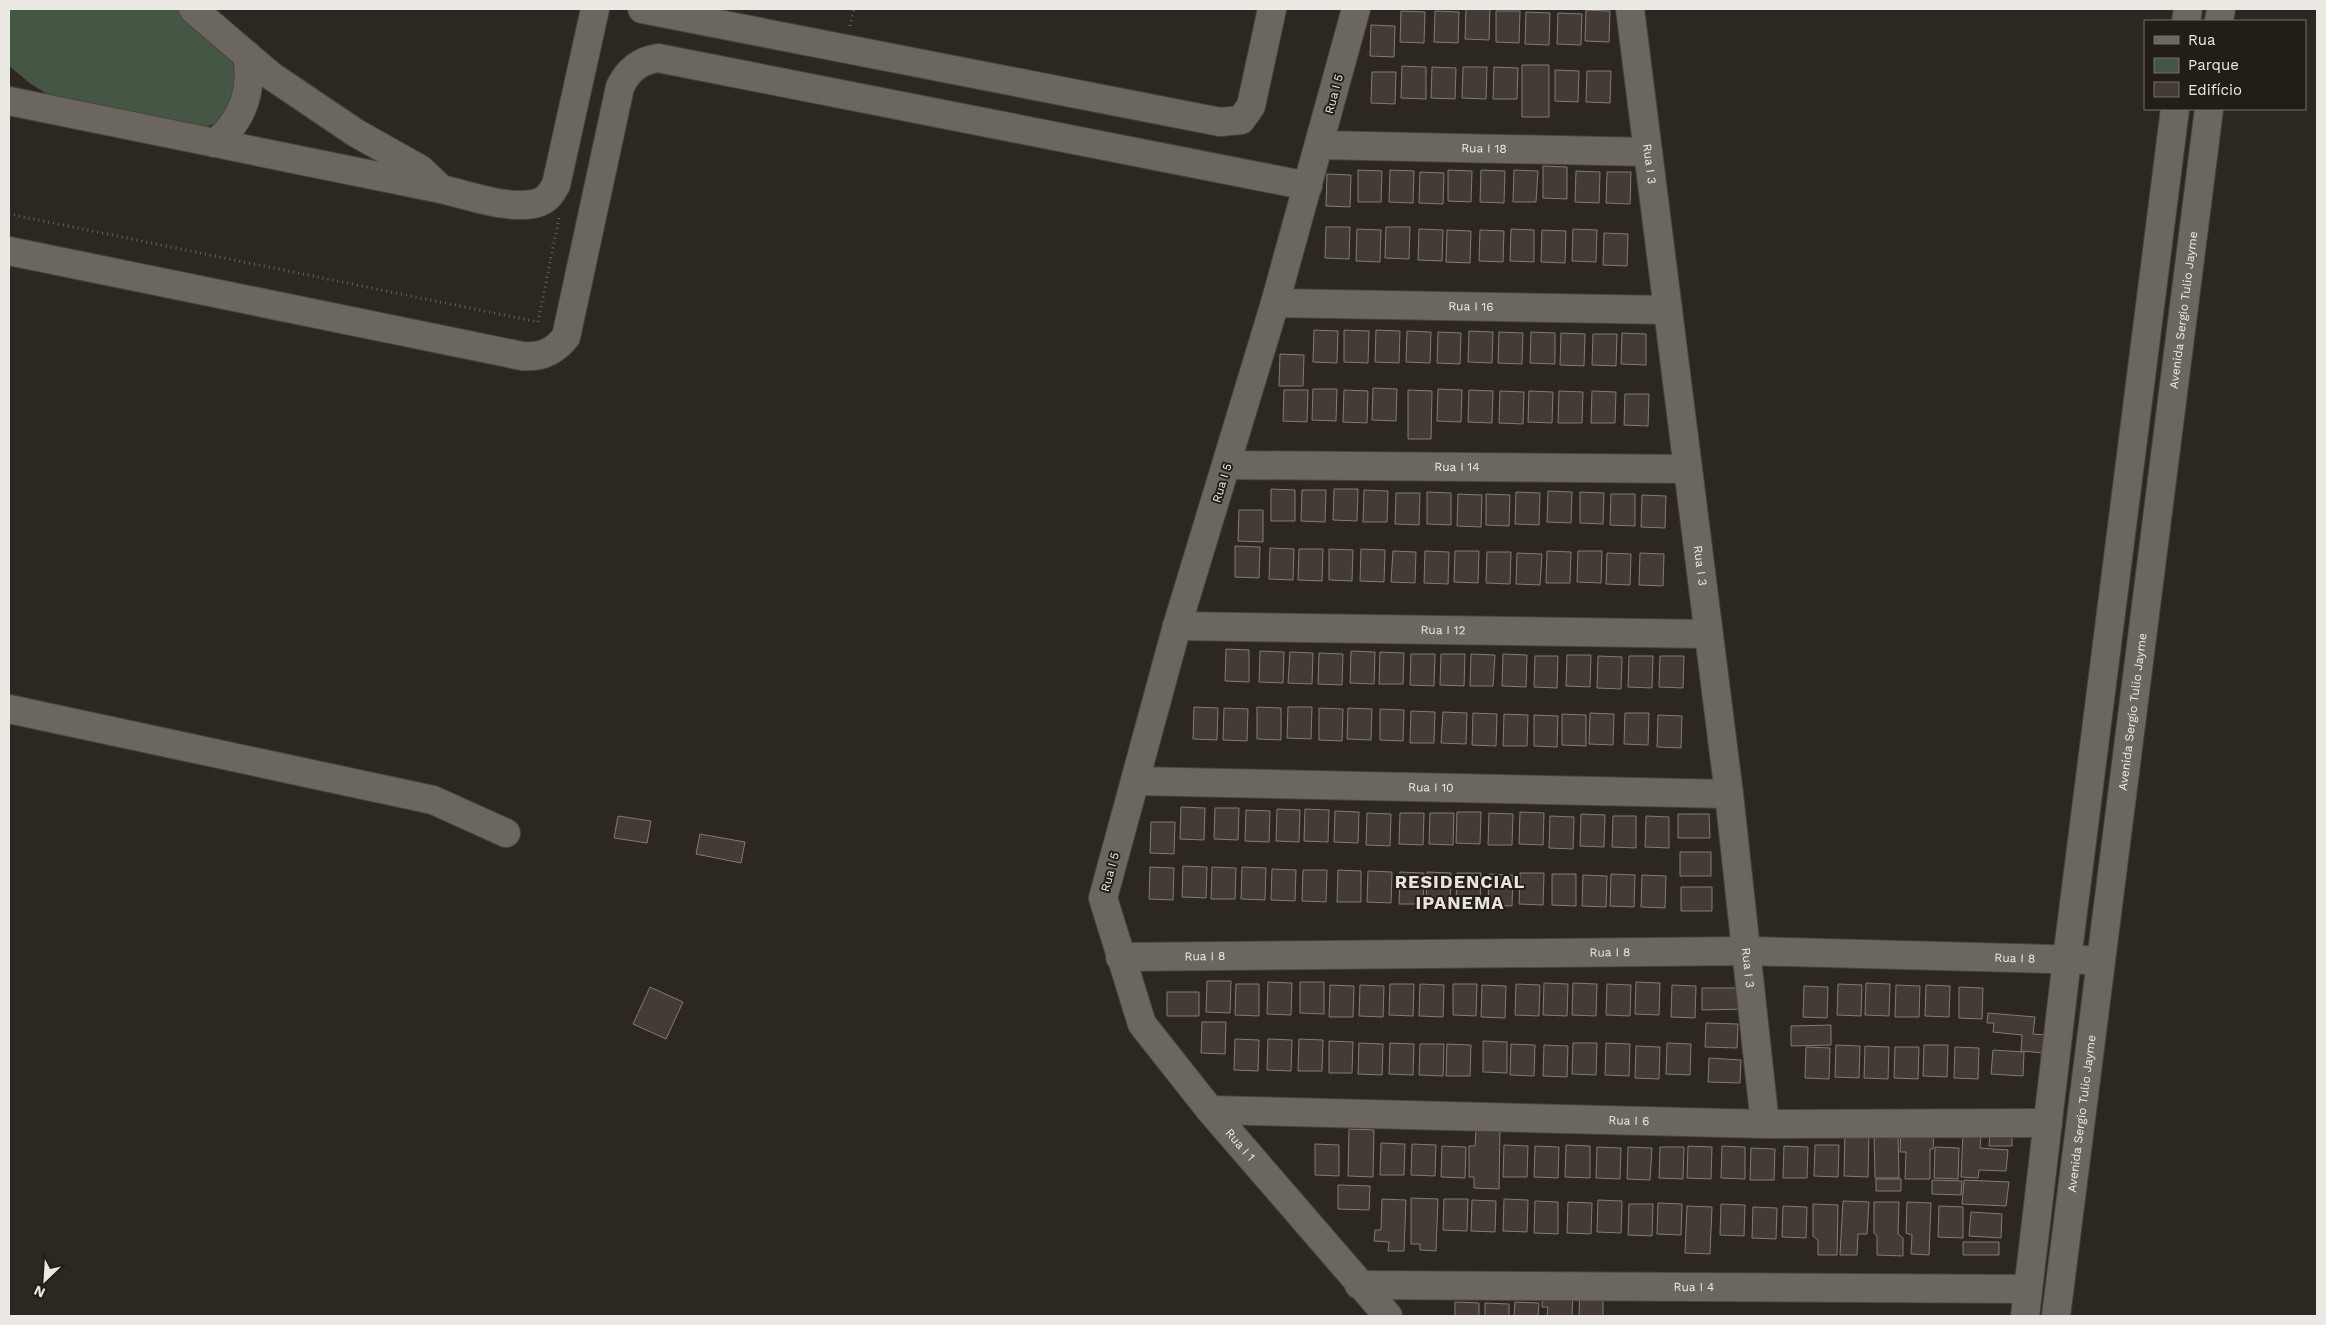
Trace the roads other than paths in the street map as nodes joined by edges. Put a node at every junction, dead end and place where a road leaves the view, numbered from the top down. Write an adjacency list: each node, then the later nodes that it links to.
1 (192, 9): 7 (street)
2 (595, 9): 17 (street)
3 (642, 9): 4 (street)
4 (1272, 9)
5 (1356, 9): 14 (street, Rua I 5)
6 (1630, 9): 15 (street, Rua I 3)
7 (246, 55): 13 (street); 17 (street)
8 (9, 79): 10 (street)
9 (9, 100): 10 (street)
10 (38, 106): 13 (street)
11 (2175, 110): 31 (street)
12 (2209, 110): 32 (street, Avenida Sergio Tulio Jayme)
13 (215, 142): 17 (street)
14 (1320, 145): 15 (street, Rua I 18); 16 (street, Rua I 5)
15 (1648, 152): 20 (street, Rua I 3)
16 (1308, 186): 18 (street); 19 (street, Rua I 5)
17 (441, 188)
18 (9, 251)
19 (1275, 303): 20 (street, Rua I 16); 21 (street, Rua I 5)
20 (1668, 310): 22 (street, Rua I 3)
21 (1227, 465): 22 (street, Rua I 14); 23 (street, Rua I 5)
22 (1688, 469): 24 (street, Rua I 3)
23 (1177, 626): 24 (street, Rua I 12); 26 (street, Rua I 5)
24 (1708, 634): 27 (street, Rua I 3)
25 (9, 710): 28 (street)
26 (1135, 781): 27 (street, Rua I 10); 30 (street, Rua I 5)
27 (1729, 794): 29 (street, Rua I 3)
28 (506, 833)
29 (1747, 951): 30 (street, Rua I 8); 31 (street, Rua I 8); 35 (street, Rua I 3)
30 (1120, 957): 33 (street, Rua I 1)
31 (2067, 959): 32 (street, Rua I 8); 34 (street)
32 (2101, 961): 40 (street, Avenida Sergio Tulio Jayme)
33 (1210, 1110): 35 (street, Rua I 6); 36 (street, Rua I 1)
34 (2048, 1123): 35 (street, Rua I 6); 37 (street)
35 (1765, 1124)
36 (1359, 1285): 37 (street, Rua I 4); 38 (street, Rua I 1)
37 (2028, 1289): 39 (street)
38 (1388, 1316)
39 (2025, 1316)
40 (2056, 1316)

